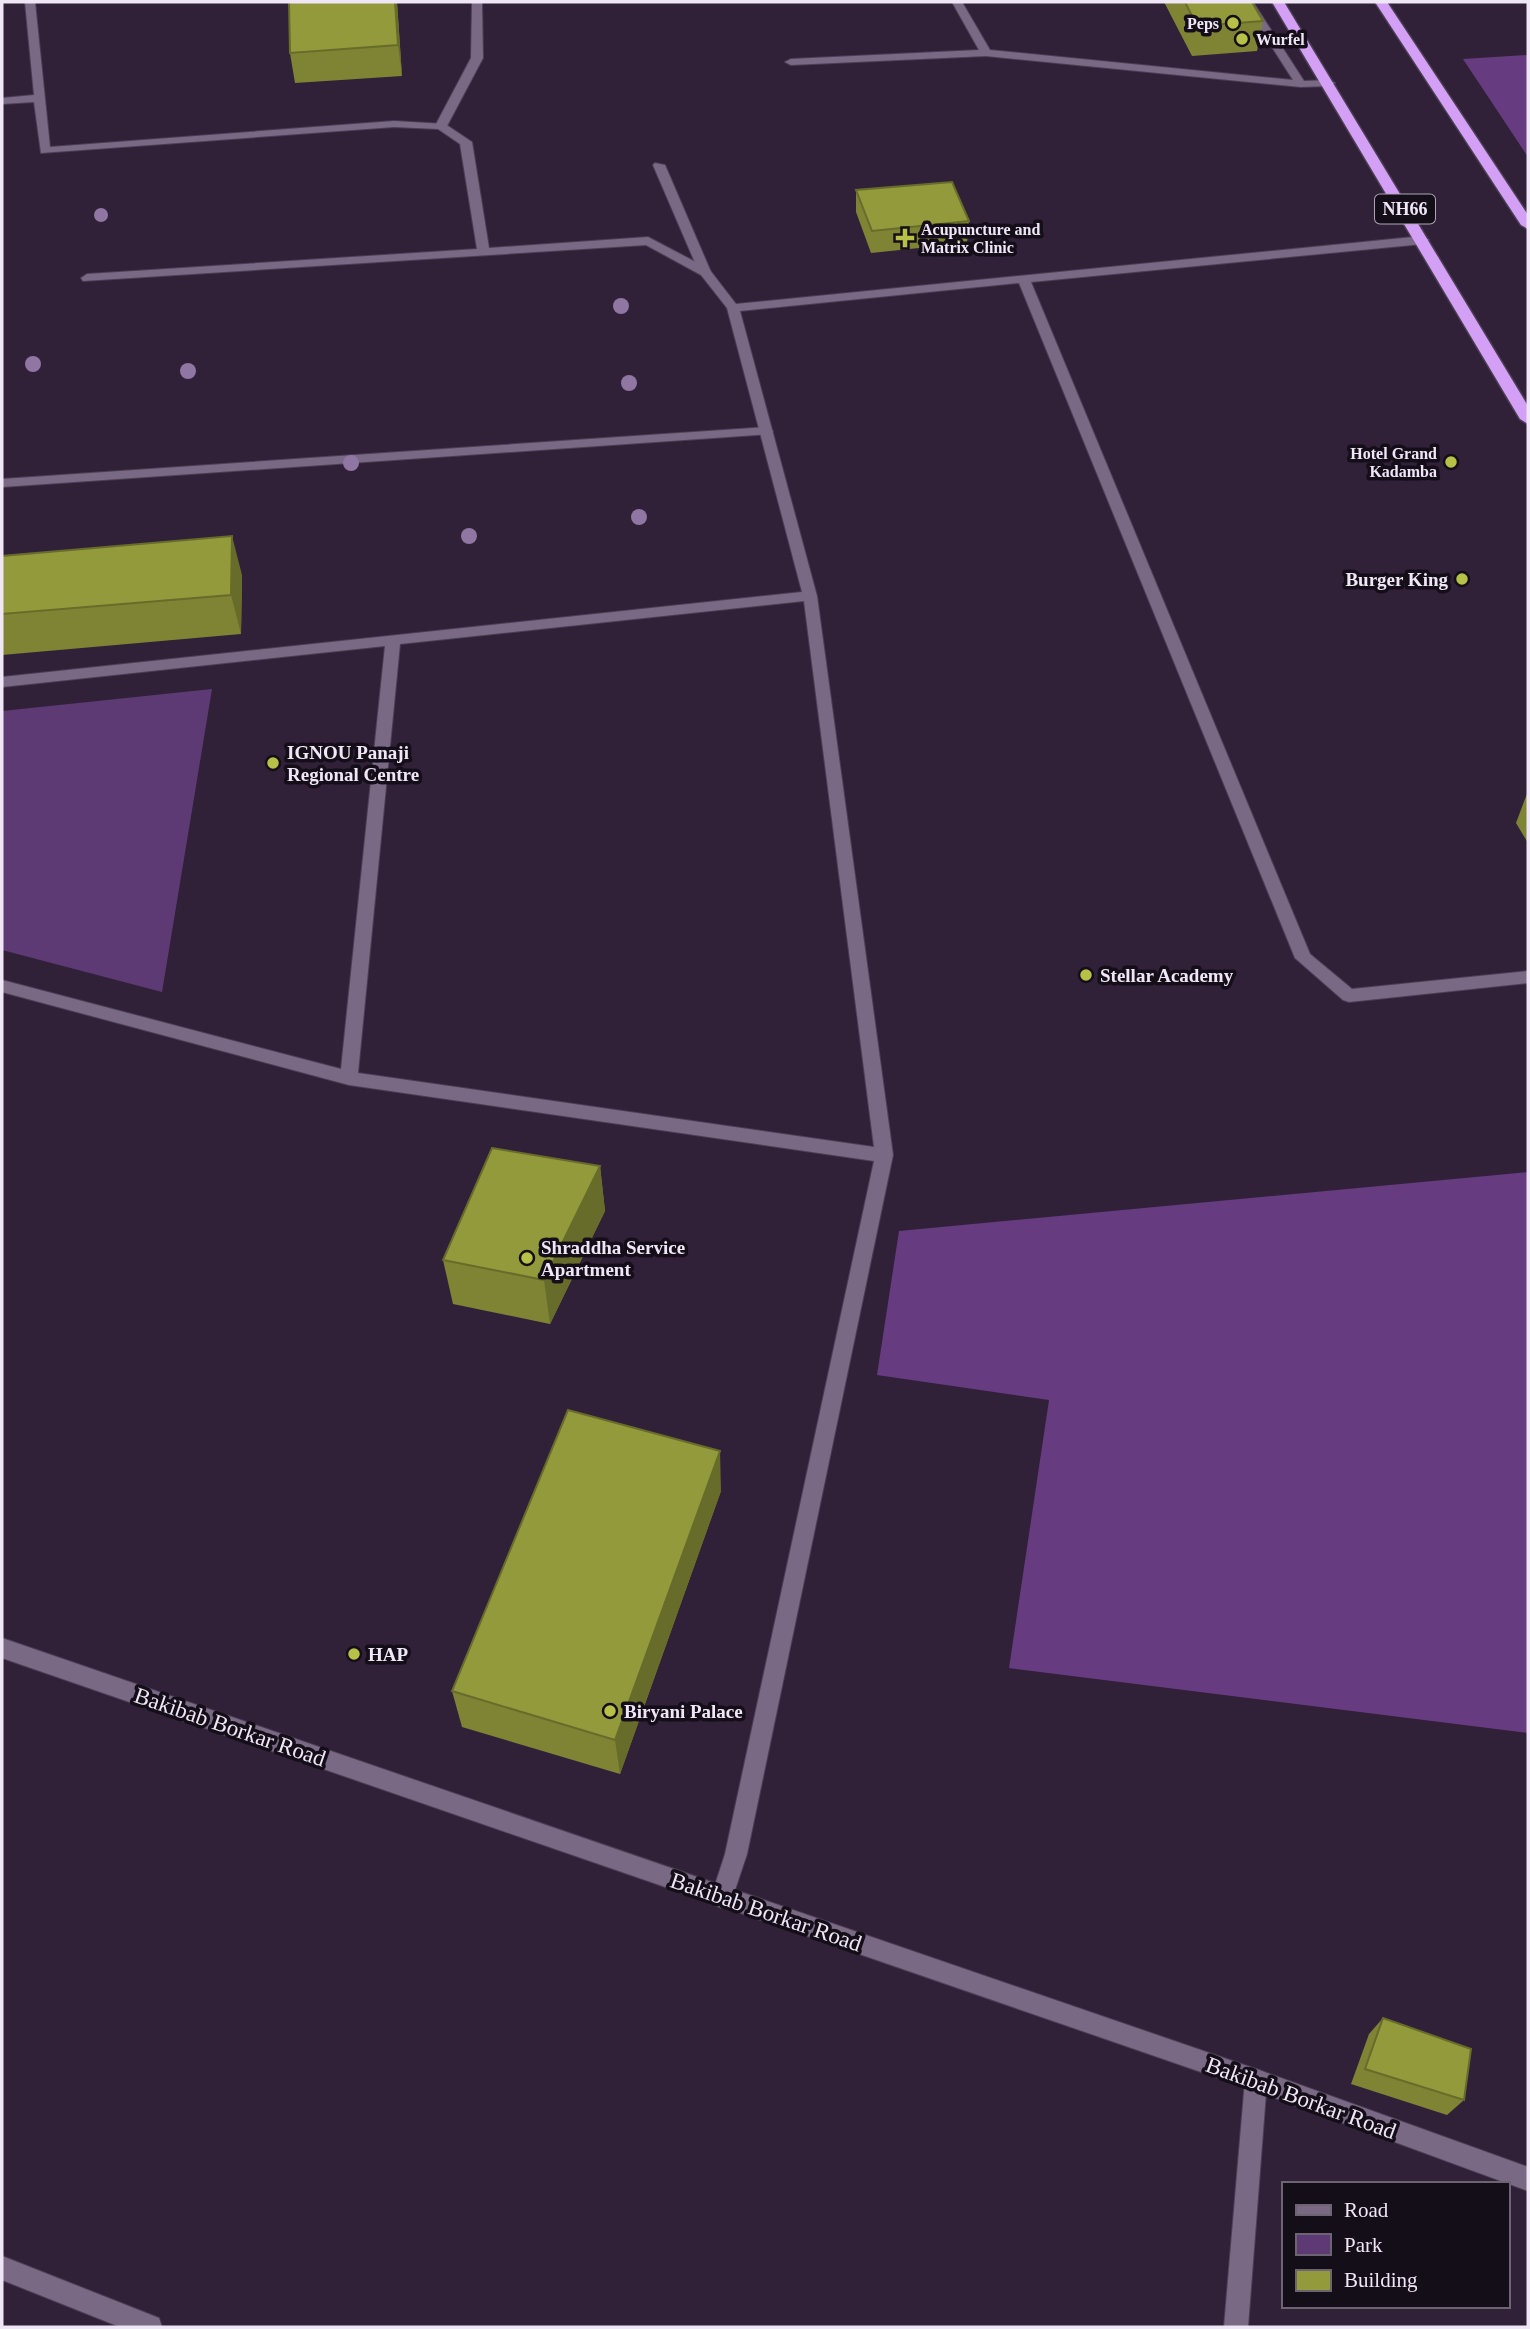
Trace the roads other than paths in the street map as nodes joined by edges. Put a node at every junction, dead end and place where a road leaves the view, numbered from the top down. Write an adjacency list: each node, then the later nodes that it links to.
1 (30, 2): 11 (street)
2 (477, 2): 13 (street)
3 (957, 2): 7 (street)
4 (1248, 2): 10 (street)
5 (1278, 2): 9 (highway, NH66)
6 (1381, 2): 15 (highway)
7 (986, 52): 8 (street); 10 (street)
8 (791, 62)
9 (1329, 83): 10 (street); 16 (highway, NH66)
10 (1301, 84)
11 (38, 98): 12 (street); 13 (street)
12 (2, 101)
13 (442, 126): 17 (street)
14 (659, 165): 18 (street)
15 (1528, 225)
16 (1423, 240): 20 (street); 22 (highway, NH66)
17 (483, 250): 18 (street); 19 (street)
18 (705, 272): 21 (street)
19 (87, 278)
20 (1024, 279): 21 (street); 28 (street)
21 (733, 308): 23 (street)
22 (1528, 419)
23 (766, 431): 24 (street); 25 (street)
24 (2, 483)
25 (810, 596): 26 (street); 31 (street)
26 (393, 640): 27 (street); 30 (street)
27 (2, 682)
28 (1528, 977)
29 (2, 986): 30 (street)
30 (349, 1078): 31 (street)
31 (884, 1155): 33 (street)
32 (2, 1648): 33 (street, Bakibab Borkar Road)
33 (722, 1897): 34 (street, Bakibab Borkar Road)
34 (1256, 2080): 35 (street, Bakibab Borkar Road); 38 (street)
35 (1528, 2179)
36 (2, 2269): 37 (street)
37 (150, 2327)
38 (1236, 2327)

